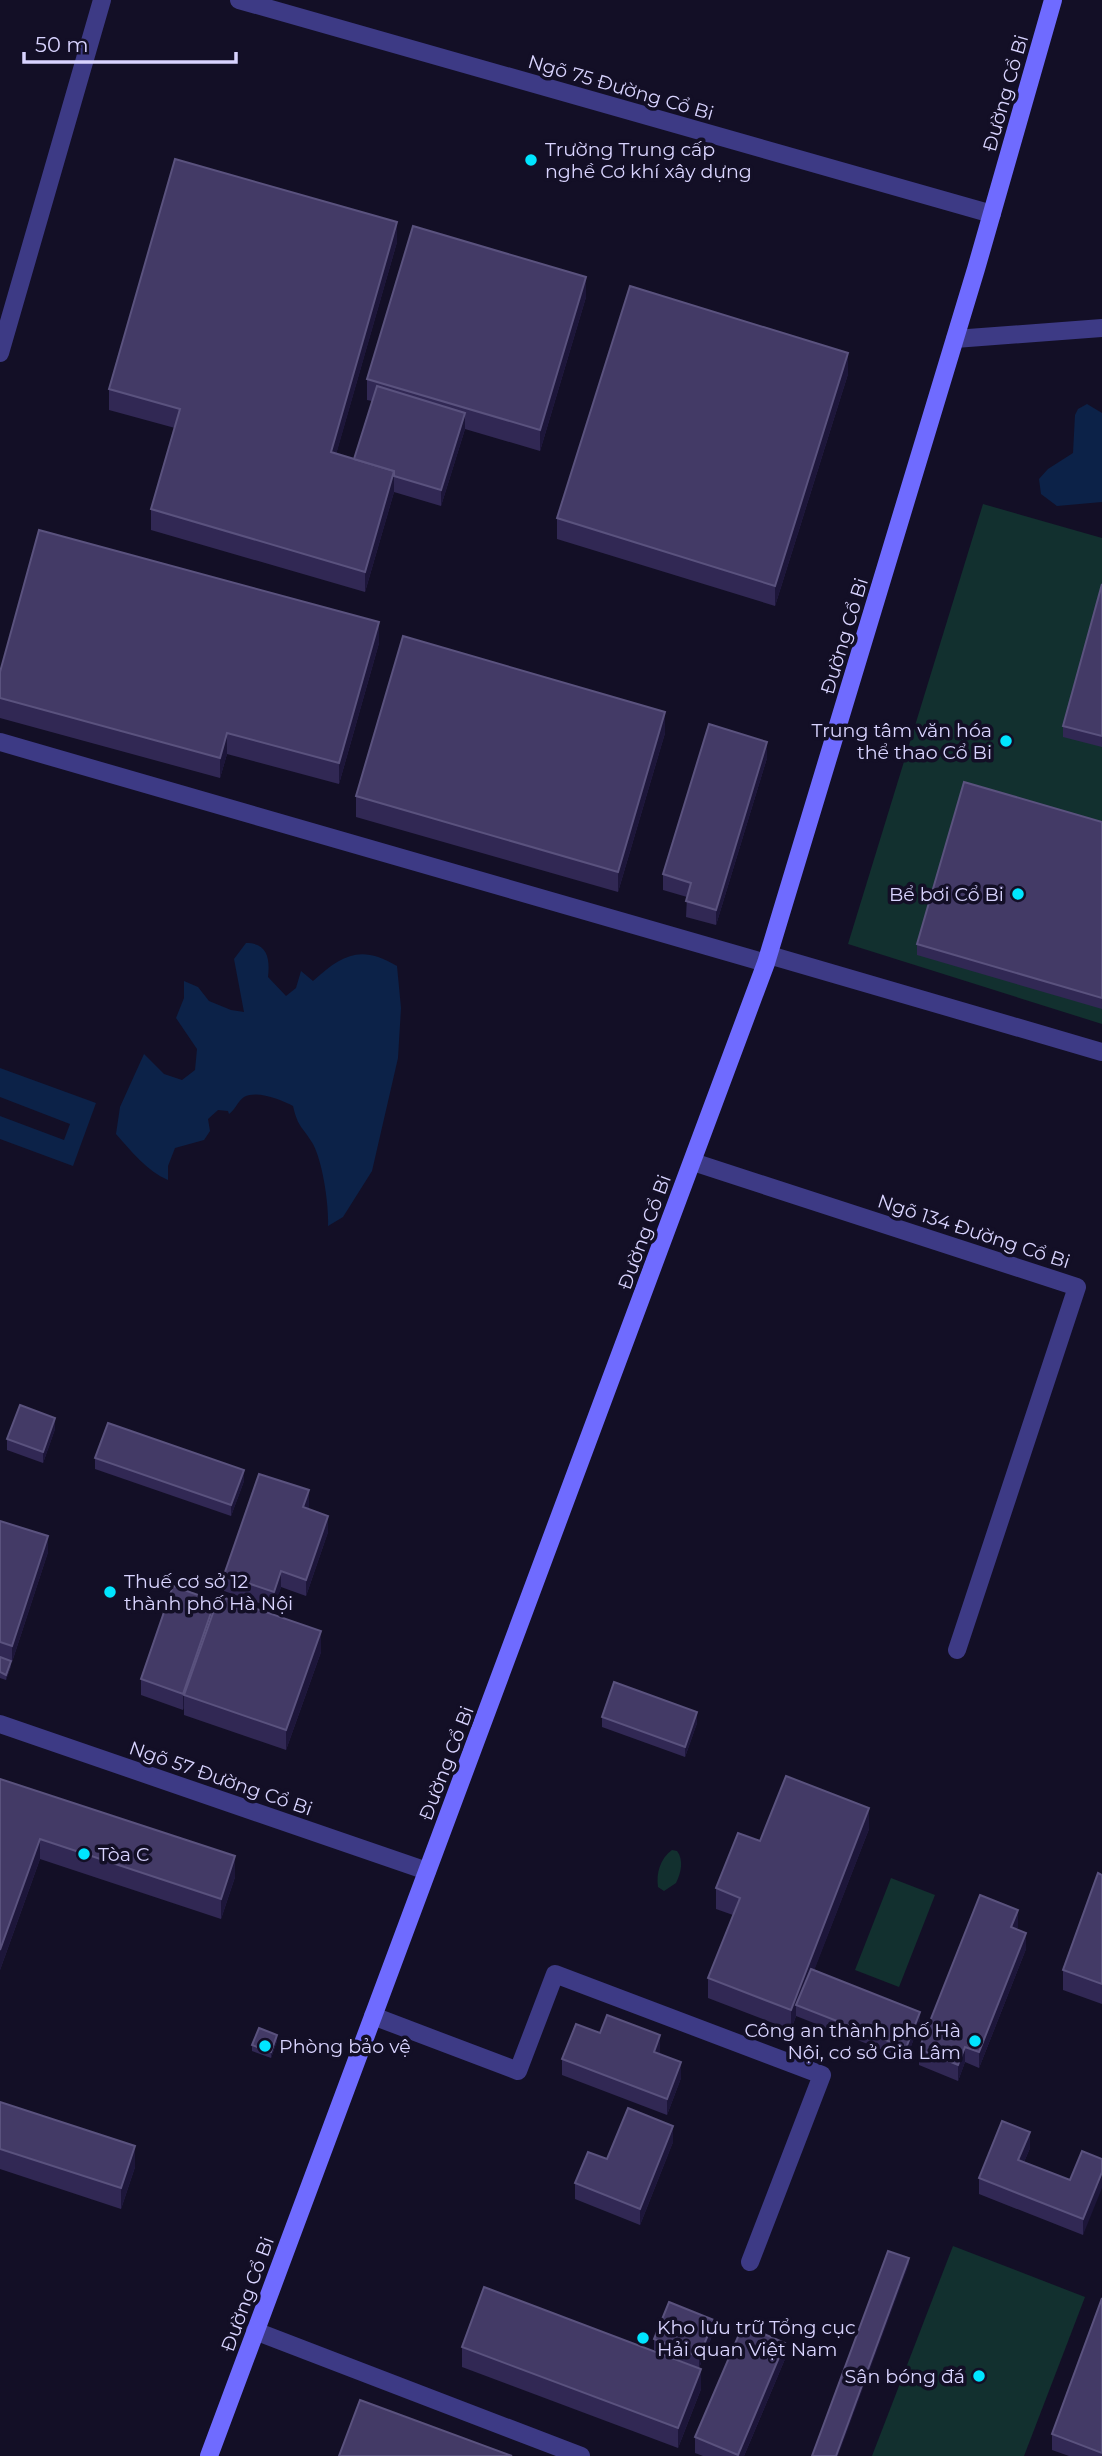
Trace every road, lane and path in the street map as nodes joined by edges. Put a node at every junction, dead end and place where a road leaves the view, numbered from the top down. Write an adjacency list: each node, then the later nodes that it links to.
1 (102, 0): 7 (street)
2 (239, 0): 4 (street, Ngõ 75 Đường Cổ Bi)
3 (1053, 0): 4 (main road, Đường Cổ Bi)
4 (992, 214): 6 (main road, Đường Cổ Bi)
5 (1102, 328): 6 (street)
6 (955, 339): 9 (main road, Đường Cổ Bi)
7 (0, 354)
8 (0, 742): 9 (street)
9 (767, 959): 10 (street); 11 (main road, Đường Cổ Bi)
10 (1102, 1052)
11 (693, 1161): 12 (street, Ngõ 134 Đường Cổ Bi); 14 (main road, Đường Cổ Bi)
12 (957, 1650)
13 (0, 1724): 14 (street, Ngõ 57 Đường Cổ Bi)
14 (427, 1871): 15 (main road, Đường Cổ Bi)
15 (373, 2016): 16 (street); 17 (main road, Đường Cổ Bi)
16 (750, 2262)
17 (255, 2331): 18 (main road, Đường Cổ Bi); 19 (street)
18 (208, 2456)
19 (581, 2456)

